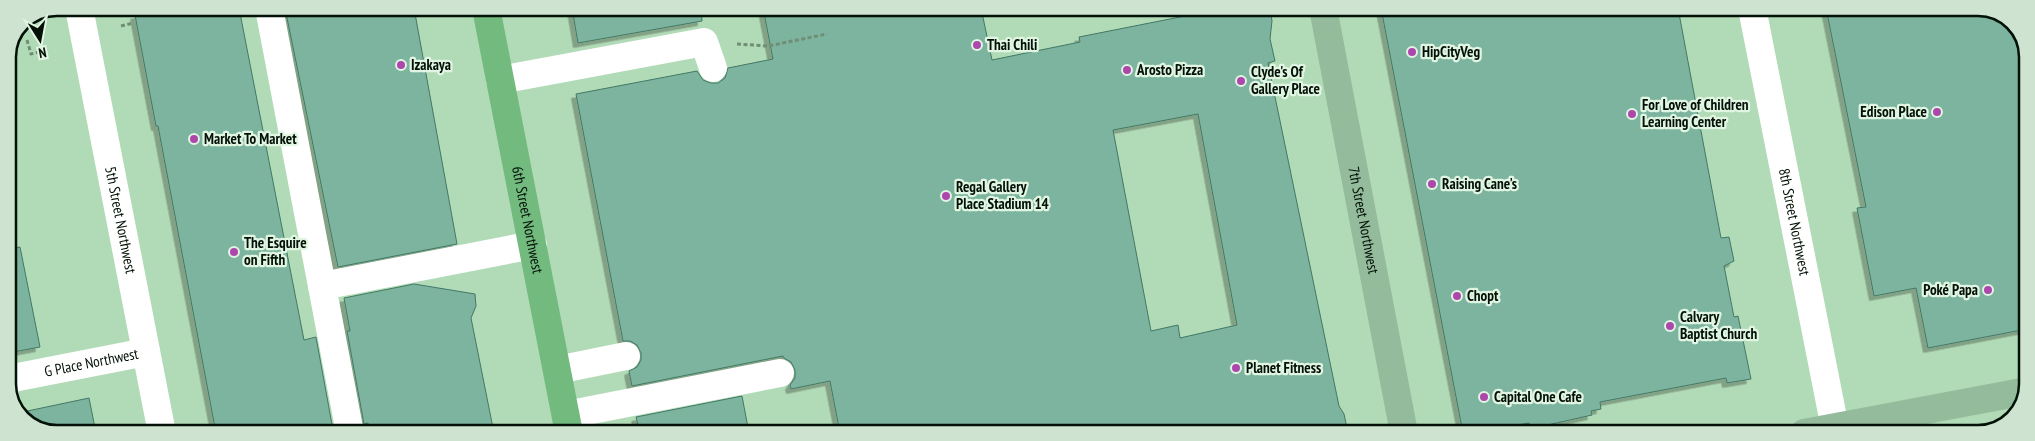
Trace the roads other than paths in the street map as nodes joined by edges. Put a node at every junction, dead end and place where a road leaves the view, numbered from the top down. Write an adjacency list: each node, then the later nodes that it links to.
1 (81, 16): 10 (street, 5th Street Northwest)
2 (271, 16): 9 (street)
3 (488, 16): 7 (highway, 6th Street Northwest)
4 (1325, 16): 19 (main road, 7th Street Northwest)
5 (1754, 16): 20 (street, 8th Street Northwest)
6 (713, 68): 7 (street)
7 (500, 80): 8 (highway, 6th Street Northwest)
8 (532, 245): 9 (street); 12 (highway, 6th Street Northwest)
9 (322, 286): 18 (street)
10 (146, 352): 14 (street, G Place Northwest); 17 (street, 5th Street Northwest)
11 (626, 356): 12 (street)
12 (557, 370): 16 (highway, 6th Street Northwest)
13 (780, 373): 16 (street)
14 (16, 377)
15 (2018, 393): 21 (main road)
16 (567, 424)
17 (160, 425)
18 (348, 425)
19 (1402, 425)
20 (1834, 425)
21 (1864, 425)

